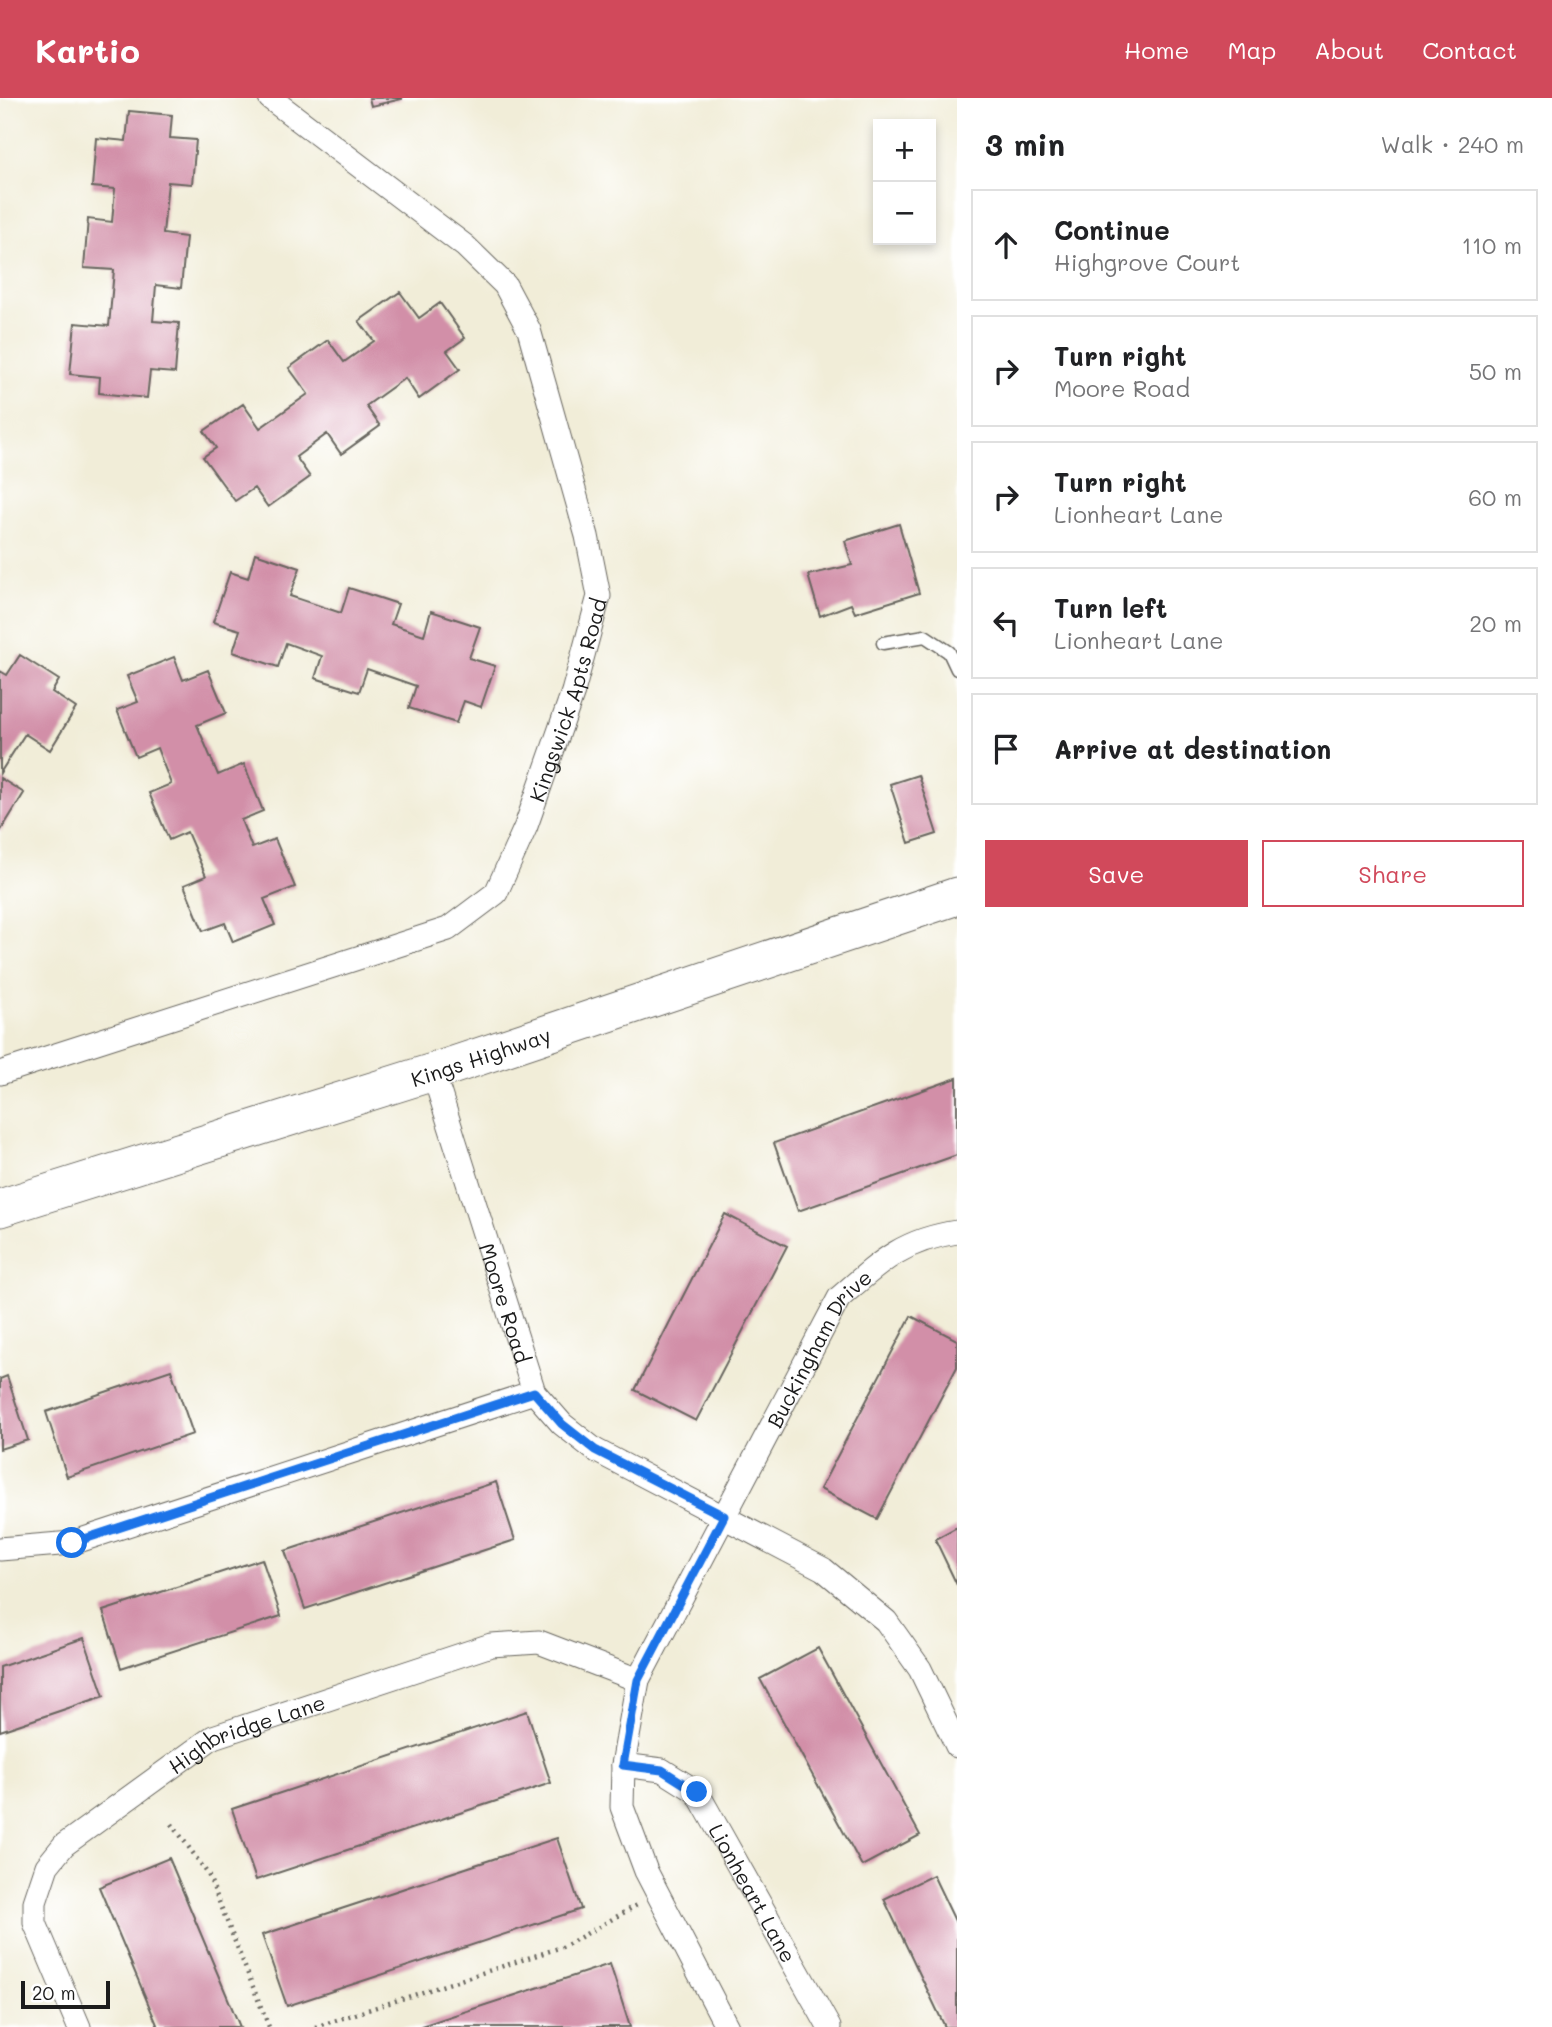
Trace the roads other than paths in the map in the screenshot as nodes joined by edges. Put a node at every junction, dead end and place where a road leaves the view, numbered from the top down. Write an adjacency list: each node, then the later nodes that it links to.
1 (270, 98): 6 (street, Kingswick Apts Road)
2 (883, 643): 3 (lane)
3 (957, 669)
4 (957, 896): 5 (main road, Kings Highway)
5 (433, 1072): 7 (main road, Kings Highway); 9 (street, Moore Road)
6 (0, 1073)
7 (0, 1208)
8 (957, 1232): 10 (street, Buckingham Drive)
9 (534, 1392): 10 (street, Moore Road); 11 (street)
10 (724, 1516): 12 (street); 13 (street, Moore Road)
11 (0, 1549)
12 (638, 1680): 14 (street); 15 (street, Highbridge Lane)
13 (957, 1746)
14 (623, 1765): 16 (street); 17 (street, Lionheart Lane)
15 (79, 2027)
16 (727, 2027)
17 (829, 2027)

